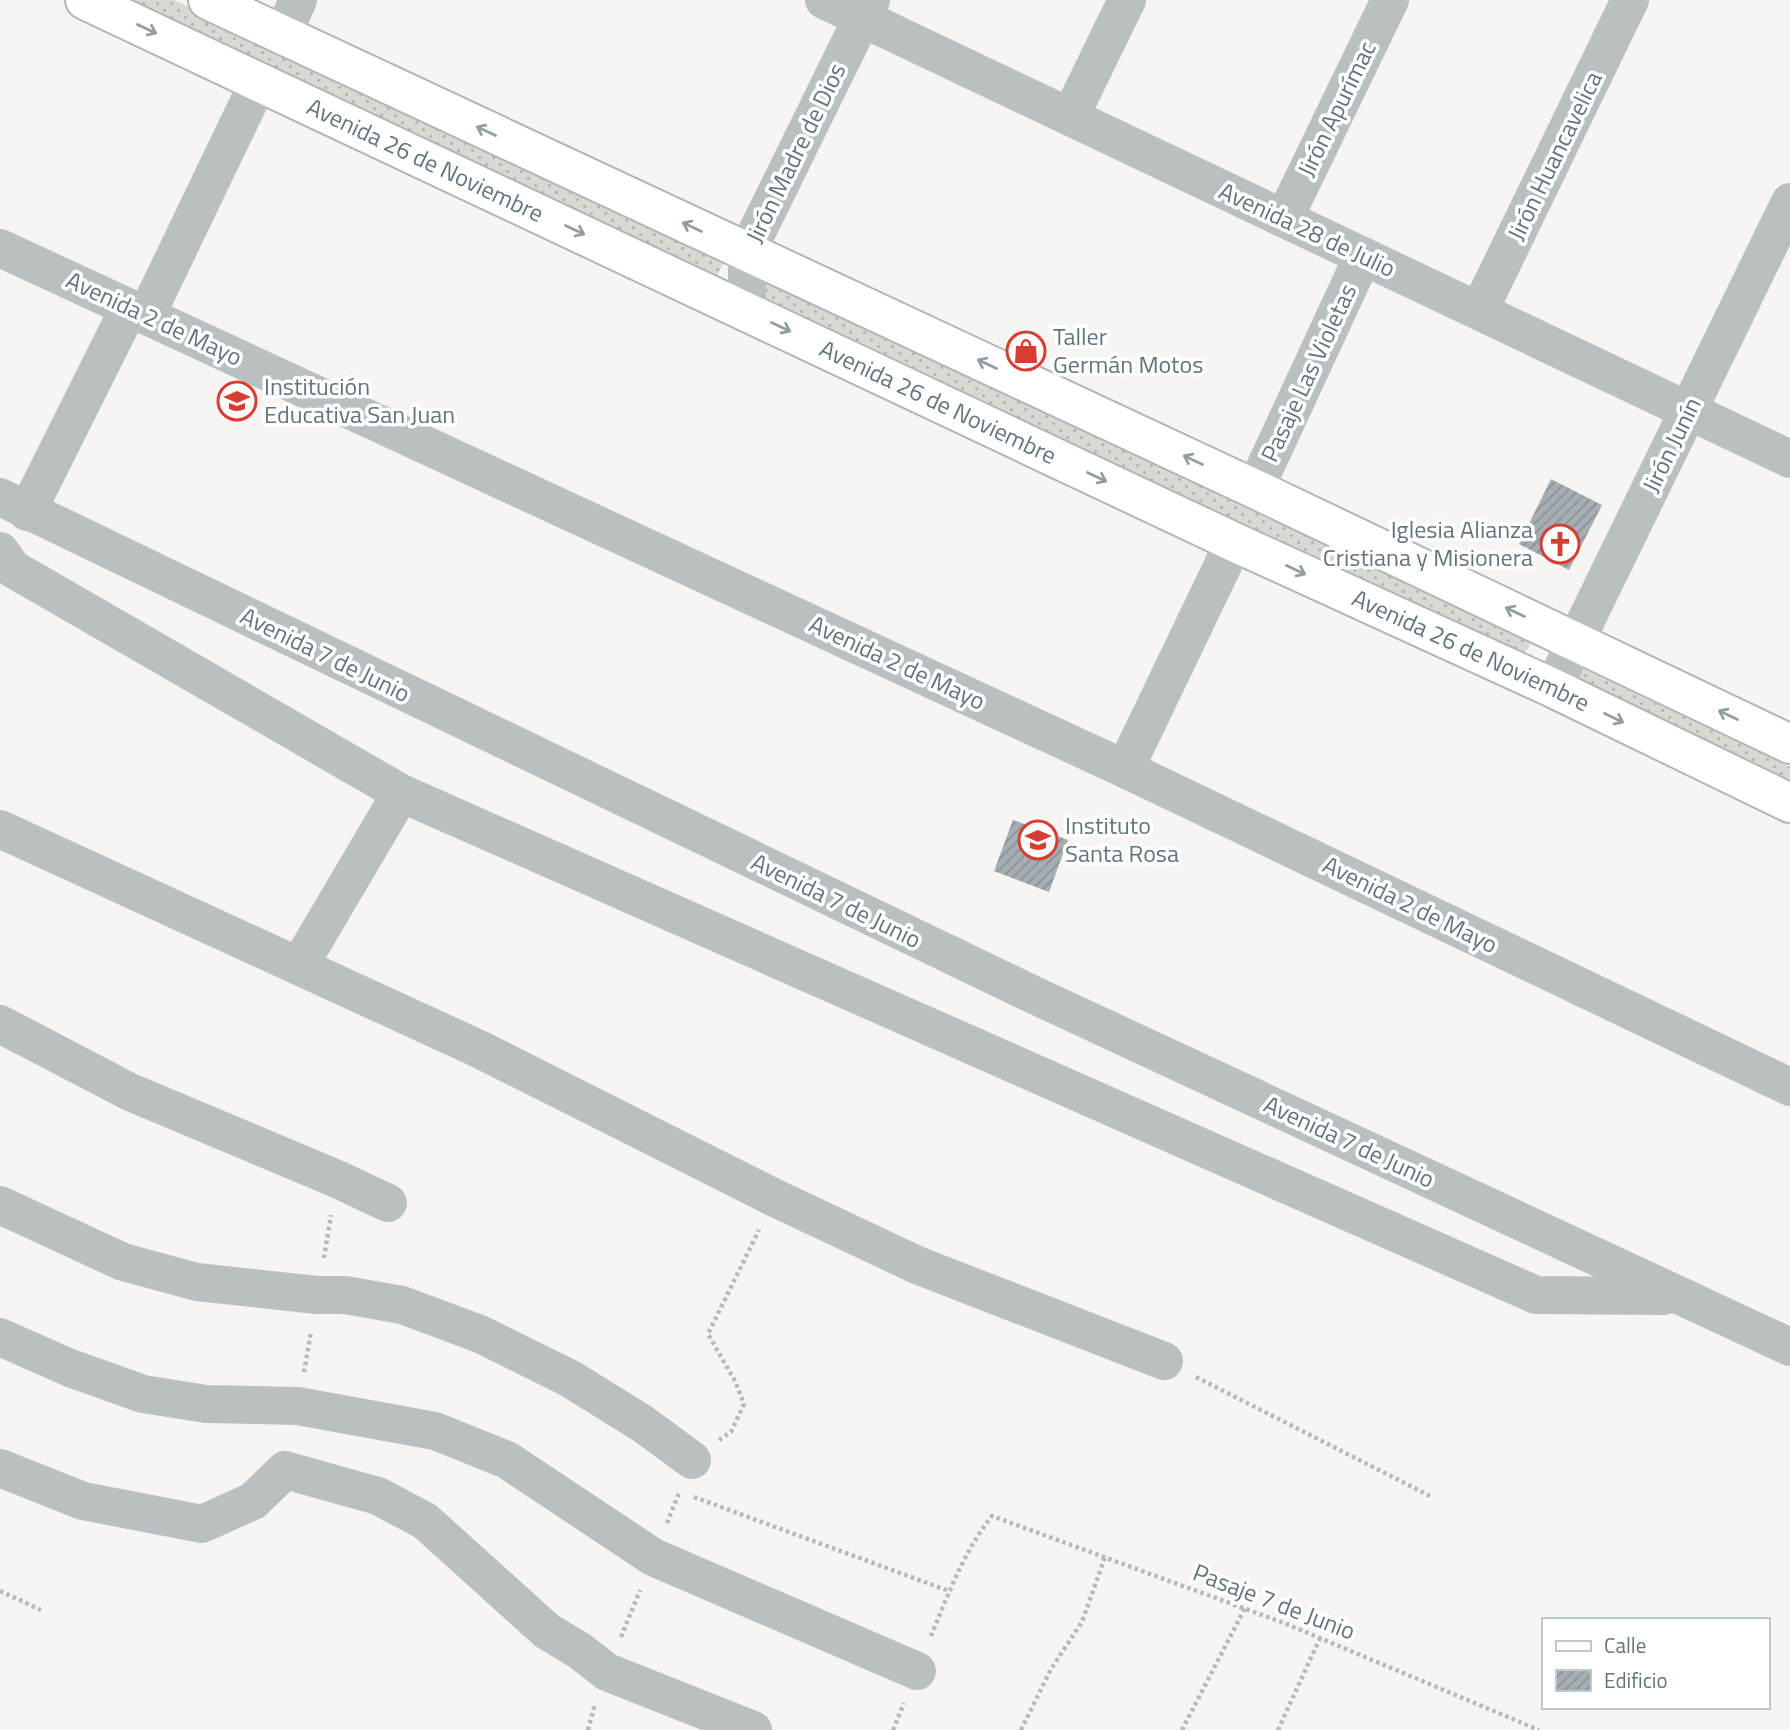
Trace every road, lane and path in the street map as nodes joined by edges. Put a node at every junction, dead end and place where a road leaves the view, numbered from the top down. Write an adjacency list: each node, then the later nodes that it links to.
1 (85, 0): 10 (main road, Avenida 26 de Noviembre, one-way to 10)
2 (208, 0): 9 (main road)
3 (298, 0): 9 (street)
4 (824, 0): 8 (street, Avenida 28 de Julio)
5 (1127, 0): 11 (street)
6 (1390, 0): 13 (street, Jirón Apurímac)
7 (1630, 0): 19 (street, Jirón Huancavelica)
8 (866, 9): 11 (street, Avenida 28 de Julio); 15 (street, Jirón Madre de Dios)
9 (282, 36): 15 (main road, one-way to 9)
10 (259, 82): 17 (main road, Avenida 26 de Noviembre, one-way to 17); 18 (street)
11 (1070, 117): 13 (street, Avenida 28 de Julio)
12 (1790, 202): 20 (street, Jirón Junín)
13 (1284, 219): 16 (street, Avenida 28 de Julio)
14 (0, 248): 18 (street, Avenida 2 de Mayo)
15 (747, 252): 17 (street, Jirón Madre de Dios); 22 (main road, one-way to 15)
16 (1363, 256): 19 (street, Avenida 28 de Julio); 22 (street, Pasaje Las Violetas)
17 (747, 311): 24 (main road, Avenida 26 de Noviembre, one-way to 24)
18 (137, 312): 23 (street); 29 (street, Avenida 2 de Mayo)
19 (1479, 312): 20 (street, Avenida 28 de Julio)
20 (1689, 411): 21 (street, Avenida 28 de Julio); 26 (street, Jirón Junín)
21 (1790, 459)
22 (1255, 489): 26 (main road, one-way to 22)
23 (13, 504): 38 (street, Avenida 7 de Junio)
24 (1234, 542): 27 (main road, Avenida 26 de Noviembre, one-way to 27); 29 (street)
25 (0, 551): 30 (street, Avenida 7 de Junio)
26 (1577, 642): 27 (street, Jirón Junín); 28 (main road, one-way to 26)
27 (1553, 688): 31 (main road, Avenida 26 de Noviembre, one-way to 31)
28 (1790, 744)
29 (1125, 769): 35 (street, Avenida 2 de Mayo)
30 (401, 793): 33 (street); 38 (street, Avenida 7 de Junio)
31 (1790, 803)
32 (0, 829): 33 (street)
33 (299, 966): 41 (street)
34 (0, 1024): 36 (street)
35 (1790, 1087)
36 (388, 1203)
37 (0, 1205): 43 (street)
38 (1677, 1296): 40 (street, Avenida 7 de Junio)
39 (0, 1337): 51 (street)
40 (1790, 1347)
41 (1164, 1361): 44 (path)
42 (0, 1468): 52 (street)
43 (692, 1478): 47 (path)
44 (1432, 1497)
45 (1105, 1557): 47 (path, Pasaje 7 de Junio); 48 (path, Pasaje 7 de Junio); 54 (path)
46 (0, 1591): 49 (path)
47 (949, 1591): 51 (path)
48 (1245, 1608): 50 (path, Pasaje 7 de Junio); 55 (path)
49 (41, 1610)
50 (1320, 1638): 56 (path); 57 (path, Pasaje 7 de Junio)
51 (917, 1671): 53 (path)
52 (752, 1730)
53 (893, 1730)
54 (1021, 1730)
55 (1182, 1730)
56 (1278, 1730)
57 (1539, 1730)

